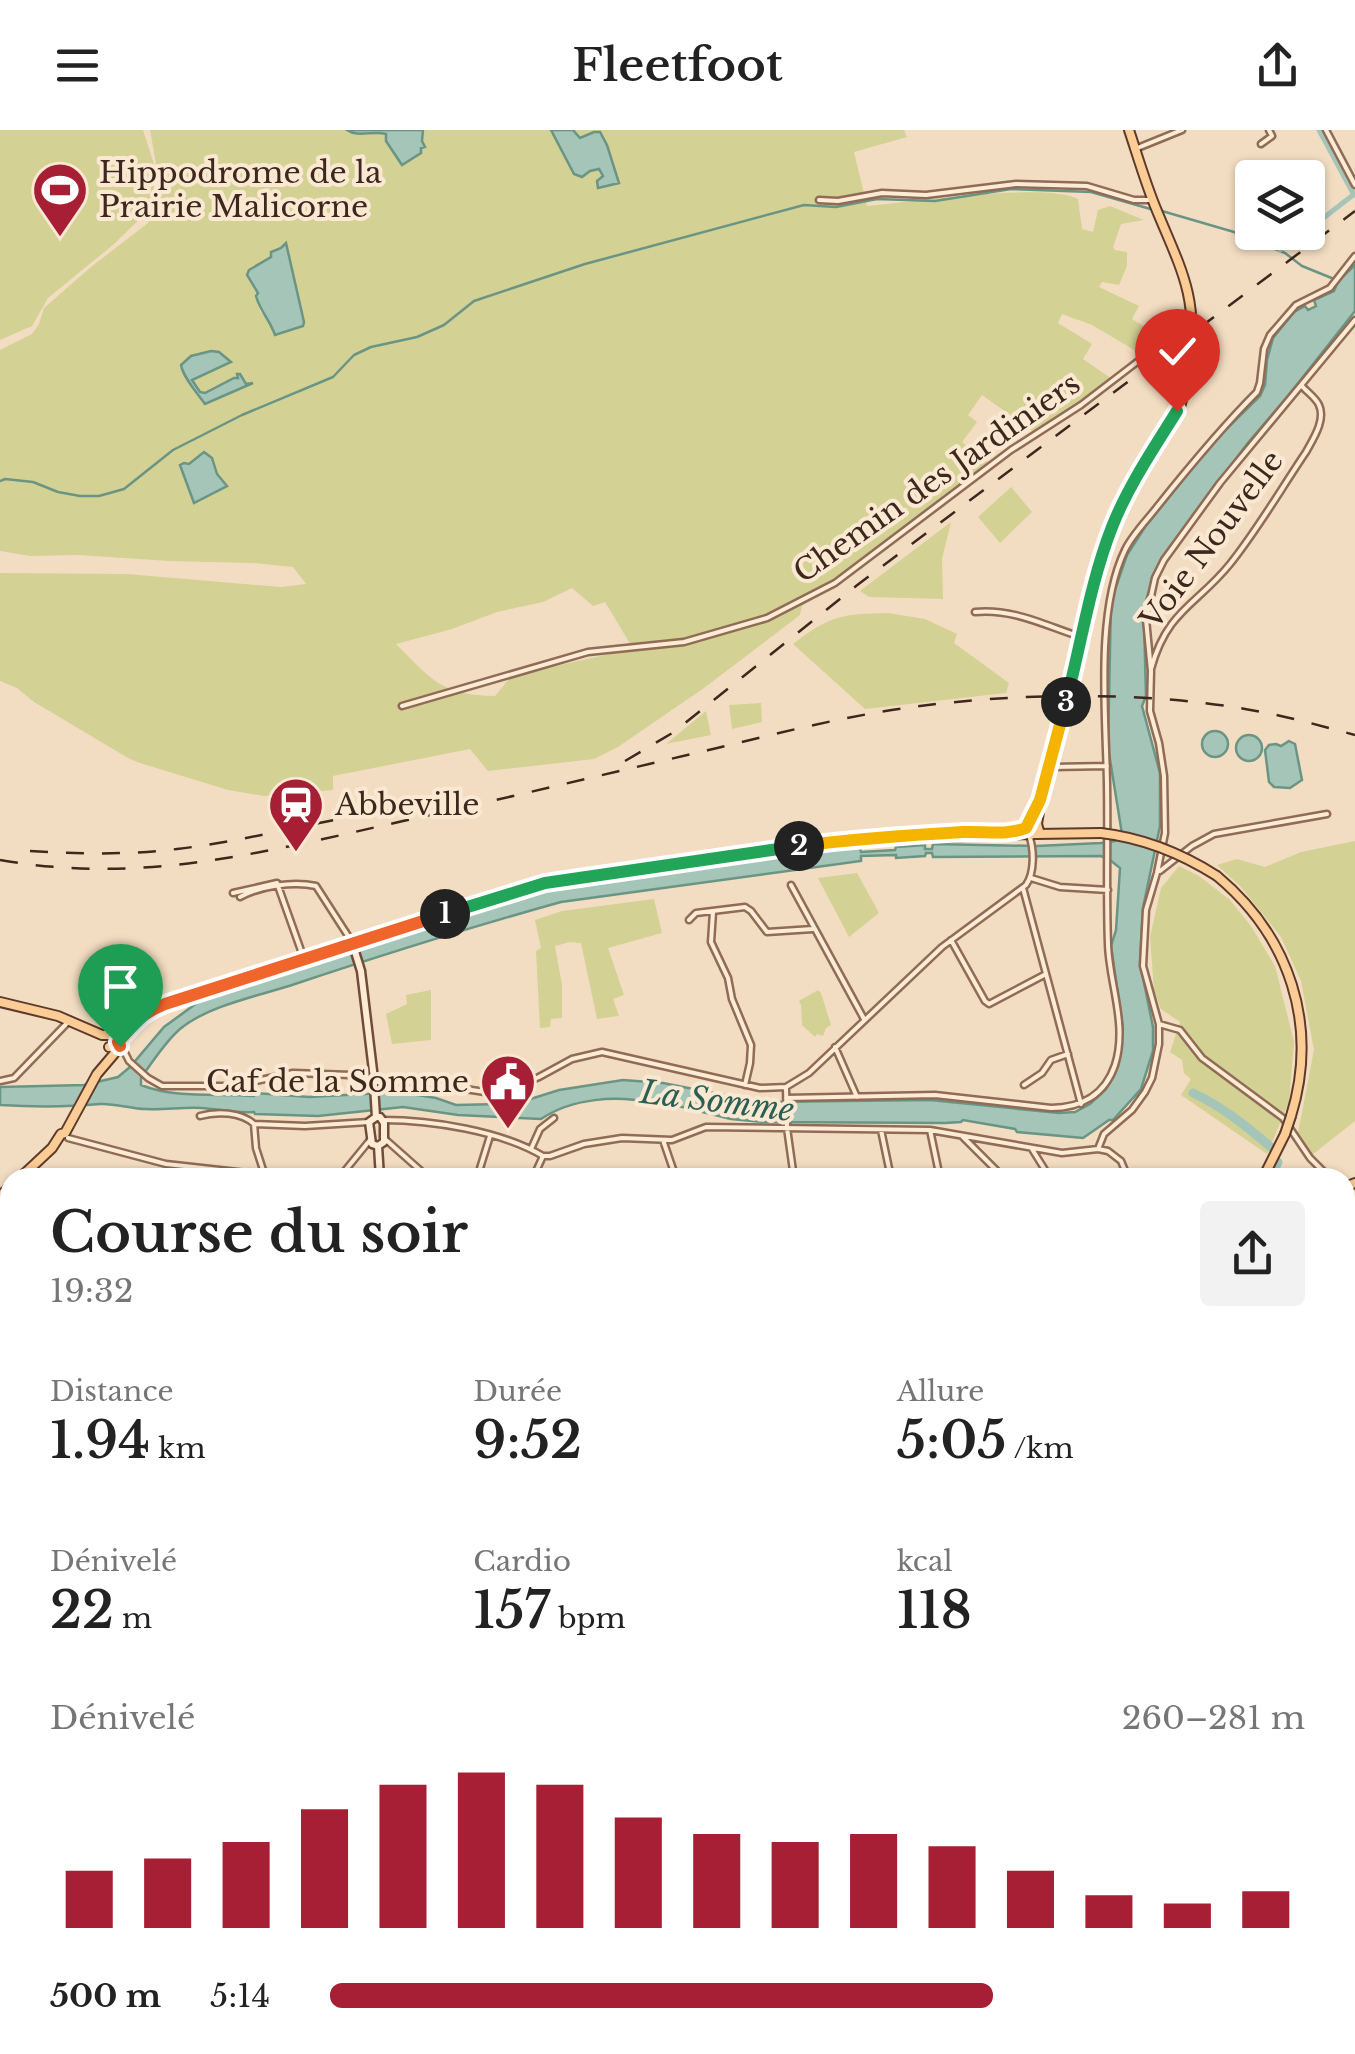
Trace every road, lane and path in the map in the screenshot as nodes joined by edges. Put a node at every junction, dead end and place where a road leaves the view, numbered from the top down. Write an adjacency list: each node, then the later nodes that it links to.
1 (1129, 130): 6 (main road)
2 (1182, 130): 6 (street)
3 (1268, 130): 5 (street)
4 (1326, 130): 7 (street)
5 (1261, 144)
6 (1135, 150): 9 (main road)
7 (1355, 185)
8 (819, 200): 9 (street)
9 (1156, 208): 12 (main road)
10 (1355, 256): 19 (street)
11 (1355, 320): 13 (street)
12 (1192, 325): 15 (main road); 17 (street, Chemin des Jardiniers)
13 (1302, 386): 16 (street); 16 (street, Voie Nouvelle)
14 (975, 612): 15 (street)
15 (1082, 637): 18 (main road)
16 (1151, 671): 23 (street)
17 (402, 706)
18 (1049, 766): 19 (street); 21 (main road)
19 (1107, 766): 22 (street)
20 (1327, 814): 23 (street)
21 (1032, 831): 22 (main road); 24 (street); 35 (main road)
22 (1104, 837): 28 (street); 87 (main road, bridge)
23 (1158, 872): 41 (street)
24 (1031, 878): 27 (street); 28 (street)
25 (278, 884): 29 (street); 30 (street); 35 (street); 36 (street)
26 (790, 885): 33 (street)
27 (1023, 888): 34 (street); 37 (street)
28 (1108, 890): 53 (street)
29 (233, 893)
30 (240, 897)
31 (713, 912): 32 (street); 33 (street); 48 (street)
32 (689, 920)
33 (815, 929): 39 (street)
34 (951, 940): 37 (street); 39 (street)
35 (353, 945): 36 (main road); 47 (street)
36 (304, 959): 42 (main road)
37 (1046, 974): 44 (street)
38 (0, 1002): 40 (main road)
39 (864, 1019): 43 (street)
40 (69, 1022): 42 (main road); 46 (street)
41 (1159, 1024): 70 (street); 88 (street)
42 (113, 1043): 45 (street); 45 (street); 63 (main road)
43 (835, 1047): 50 (street); 51 (street)
44 (1068, 1054): 49 (street); 53 (street)
45 (128, 1060): 47 (street)
46 (0, 1081)
47 (374, 1084): 48 (street); 55 (street)
48 (744, 1085): 50 (street)
49 (1024, 1085)
50 (786, 1087): 52 (street)
51 (857, 1097): 52 (street); 53 (street)
52 (786, 1099): 58 (street)
53 (1081, 1104)
54 (200, 1116): 57 (street)
55 (376, 1117): 57 (street); 61 (street); 64 (street); 65 (street)
56 (554, 1118): 68 (street)
57 (254, 1124): 74 (street)
58 (787, 1126): 59 (street); 66 (street); 81 (street)
59 (880, 1130): 60 (street); 82 (street)
60 (930, 1130): 62 (street); 83 (street)
61 (490, 1136): 68 (street); 78 (street)
62 (962, 1136): 69 (street); 84 (street)
63 (65, 1137): 72 (main road); 73 (street)
64 (385, 1139): 67 (street); 77 (street)
65 (370, 1140): 67 (street); 75 (street)
66 (663, 1140): 71 (street); 80 (street)
67 (378, 1146): 76 (street)
68 (531, 1149): 71 (street)
69 (1032, 1149): 70 (street); 85 (street)
70 (1098, 1149): 86 (street)
71 (543, 1156): 79 (street)
72 (31, 1168)
73 (206, 1168)
74 (262, 1168)
75 (347, 1168)
76 (379, 1168)
77 (417, 1168)
78 (481, 1168)
79 (538, 1168)
80 (673, 1168)
81 (793, 1168)
82 (888, 1168)
83 (938, 1168)
84 (994, 1168)
85 (1044, 1168)
86 (1124, 1168)
87 (1267, 1168)
88 (1320, 1168)

